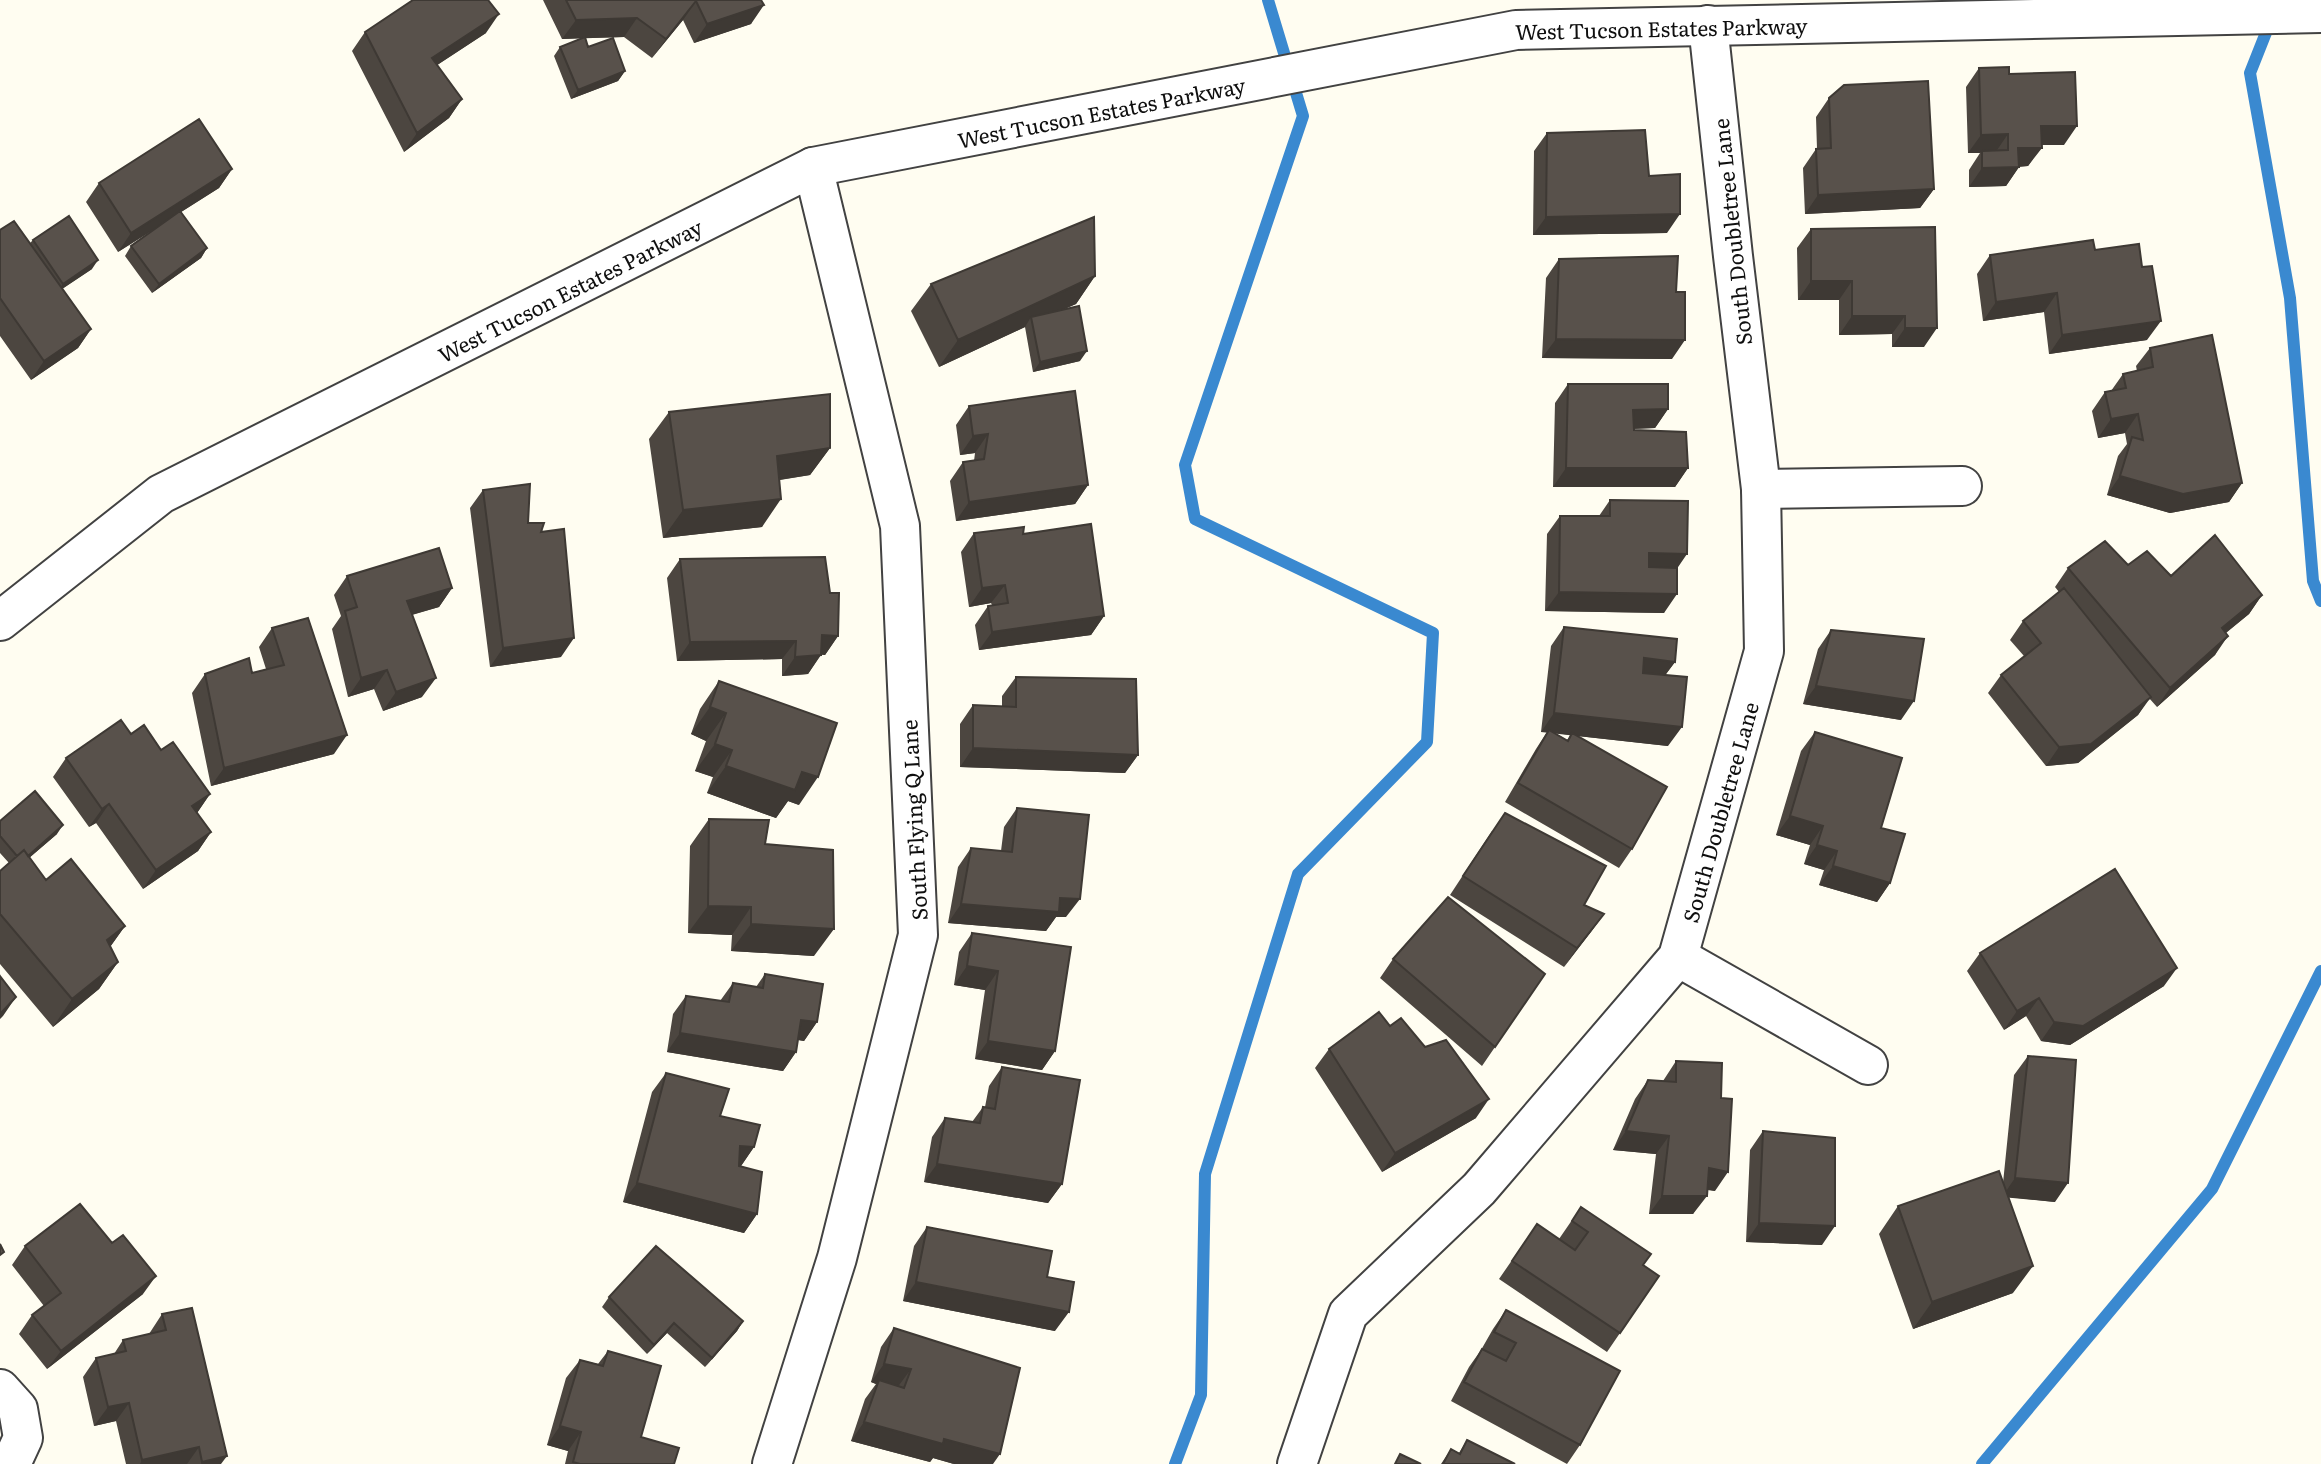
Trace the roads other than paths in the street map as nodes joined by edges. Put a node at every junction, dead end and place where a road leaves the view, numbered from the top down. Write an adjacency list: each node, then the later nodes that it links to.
1 (2321, 13): 2 (street, West Tucson Estates Parkway)
2 (1708, 25): 3 (street, West Tucson Estates Parkway); 5 (street, South Doubletree Lane)
3 (813, 167): 6 (street, West Tucson Estates Parkway); 11 (street, South Flying Q Lane)
4 (1962, 486): 5 (street)
5 (1761, 489): 7 (street, South Doubletree Lane)
6 (0, 621)
7 (1678, 957): 8 (street); 12 (street, South Doubletree Lane)
8 (1868, 1065)
9 (0, 1389): 10 (street)
10 (11, 1464)
11 (772, 1464)
12 (1297, 1464)

